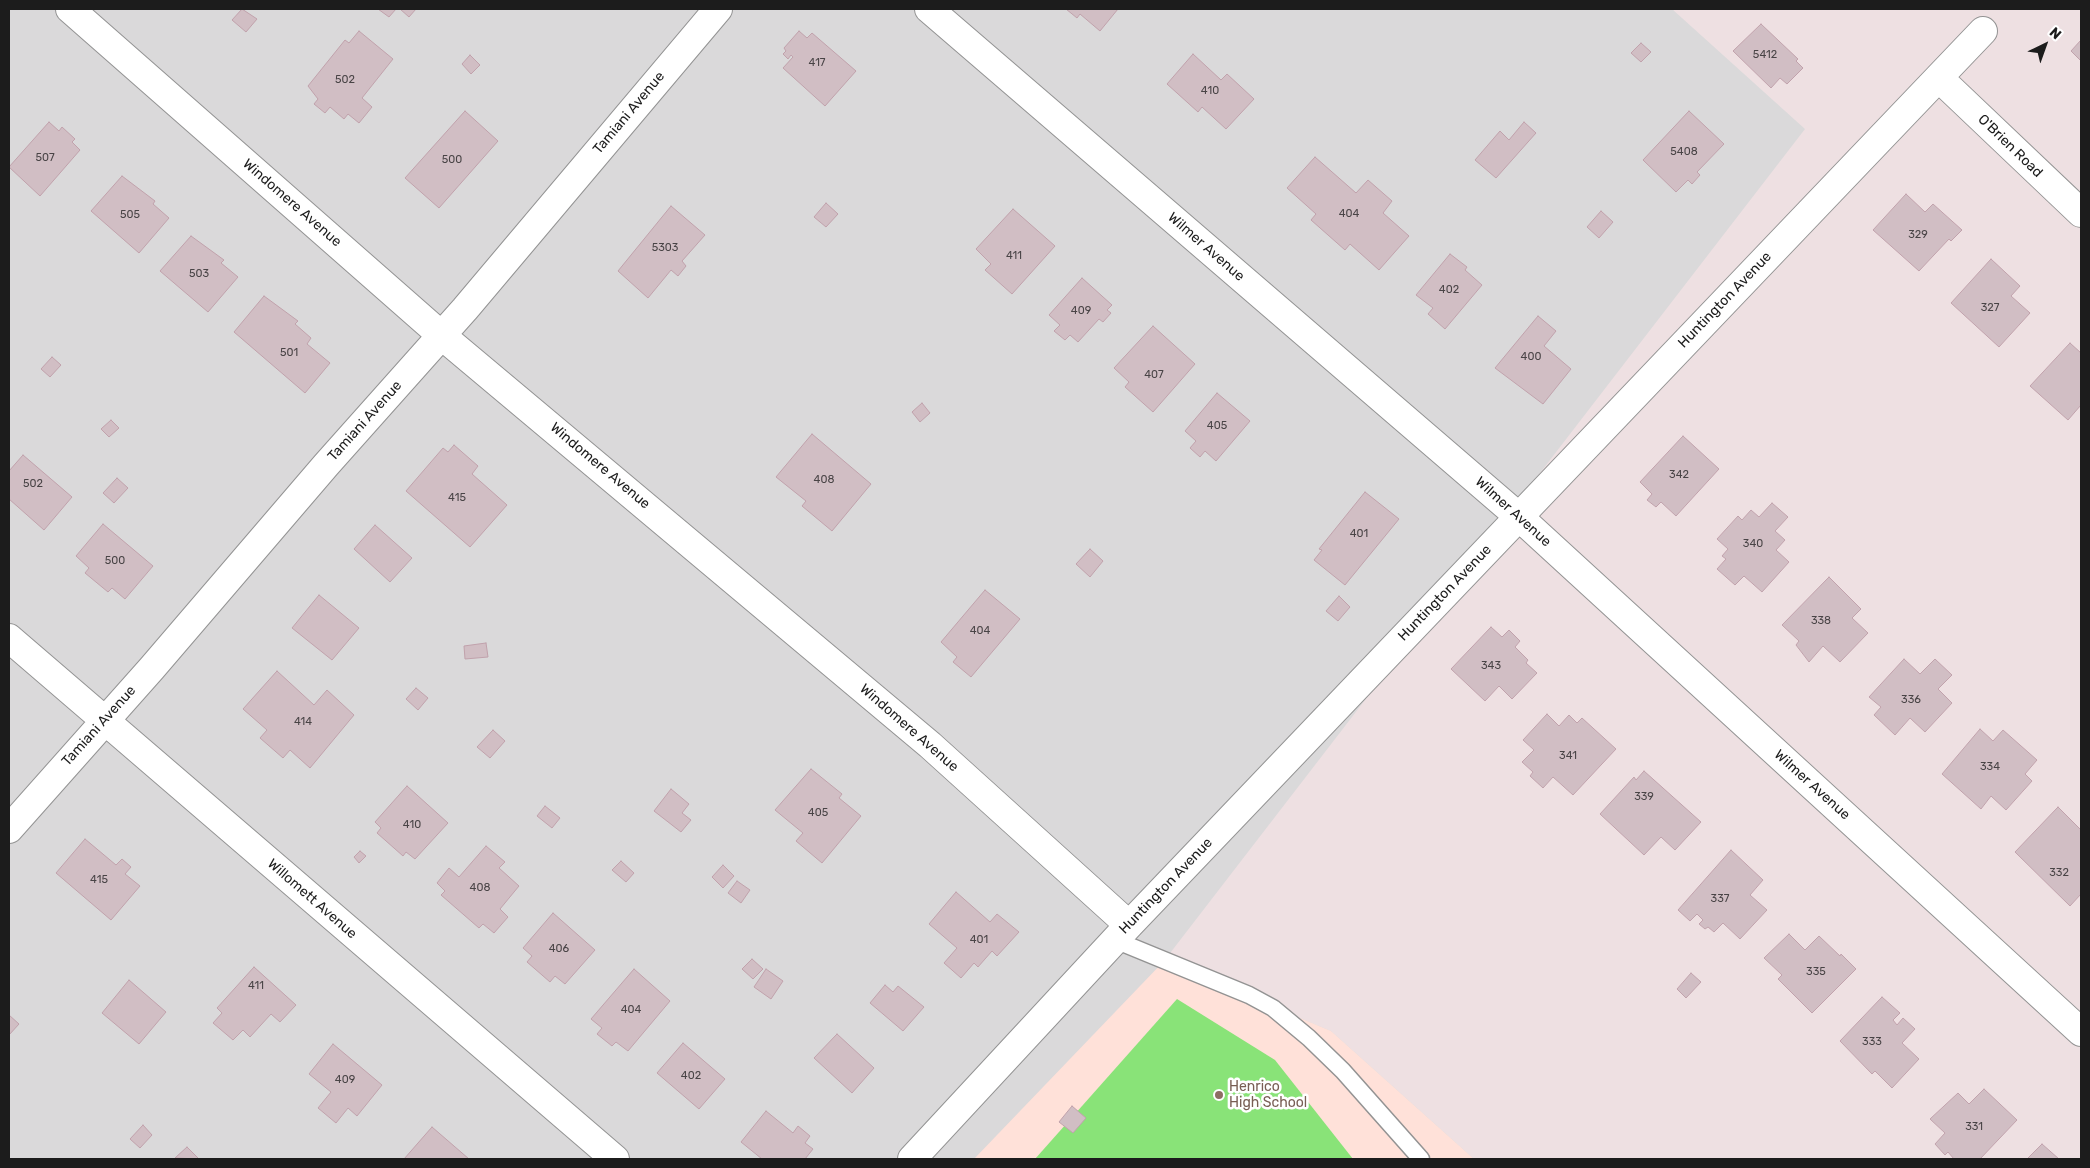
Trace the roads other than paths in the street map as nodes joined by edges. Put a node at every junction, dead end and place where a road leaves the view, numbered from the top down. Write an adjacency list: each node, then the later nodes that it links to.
1 (70, 9): 7 (street, Windomere Avenue)
2 (718, 9): 7 (street, Tamiani Avenue)
3 (929, 9): 8 (street, Wilmer Avenue)
4 (1983, 31): 5 (street, Huntington Avenue)
5 (1939, 78): 6 (street, O'Brien Road); 8 (street, Huntington Avenue)
6 (2081, 213)
7 (441, 335): 10 (street, Tamiani Avenue); 12 (street, Windomere Avenue)
8 (1518, 516): 12 (street, Huntington Avenue); 13 (street, Wilmer Avenue)
9 (9, 638): 10 (street, Willomett Avenue)
10 (104, 720): 11 (street, Tamiani Avenue); 14 (street, Willomett Avenue)
11 (9, 829)
12 (1122, 932): 15 (street, Huntington Avenue); 16 (lane)
13 (2081, 1032)
14 (615, 1159)
15 (912, 1159)
16 (1422, 1159)

